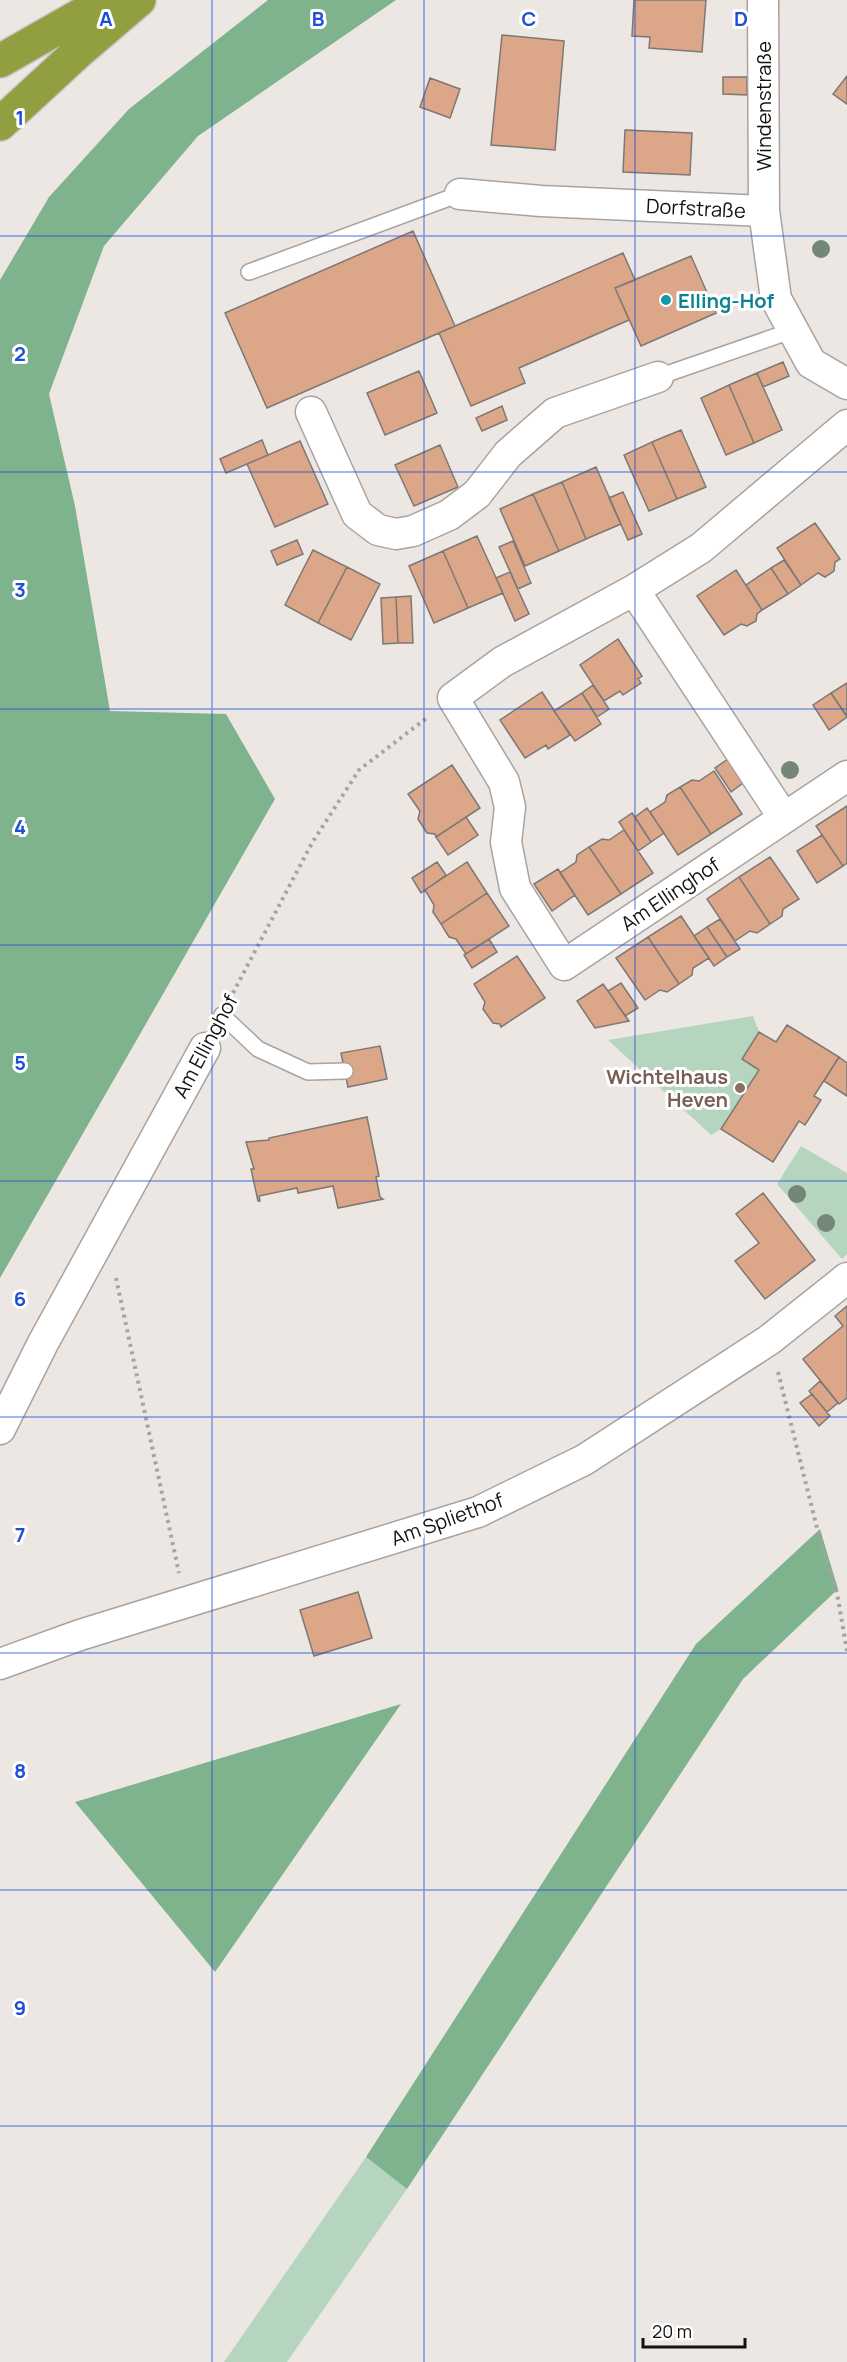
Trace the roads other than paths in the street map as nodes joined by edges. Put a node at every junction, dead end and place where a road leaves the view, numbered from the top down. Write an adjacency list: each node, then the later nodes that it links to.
1 (107, 0): 4 (highway)
2 (139, 0): 5 (highway)
3 (763, 0): 7 (street, Windenstraße)
4 (0, 61)
5 (0, 124)
6 (460, 194): 7 (street, Dorfstraße); 8 (lane)
7 (764, 211): 9 (street, Dorfstraße)
8 (249, 272)
9 (791, 331): 10 (lane); 11 (street, Dorfstraße)
10 (658, 377): 12 (street)
11 (847, 384)
12 (311, 412)
13 (847, 425): 14 (street)
14 (634, 590): 16 (street); 16 (street, Am Ellinghof)
15 (847, 776): 16 (street, Am Ellinghof)
16 (784, 818)
17 (222, 1015): 19 (lane)
18 (205, 1048): 21 (street, Am Ellinghof)
19 (345, 1071)
20 (847, 1278): 22 (street, Am Spliethof)
21 (0, 1429)
22 (0, 1664)

